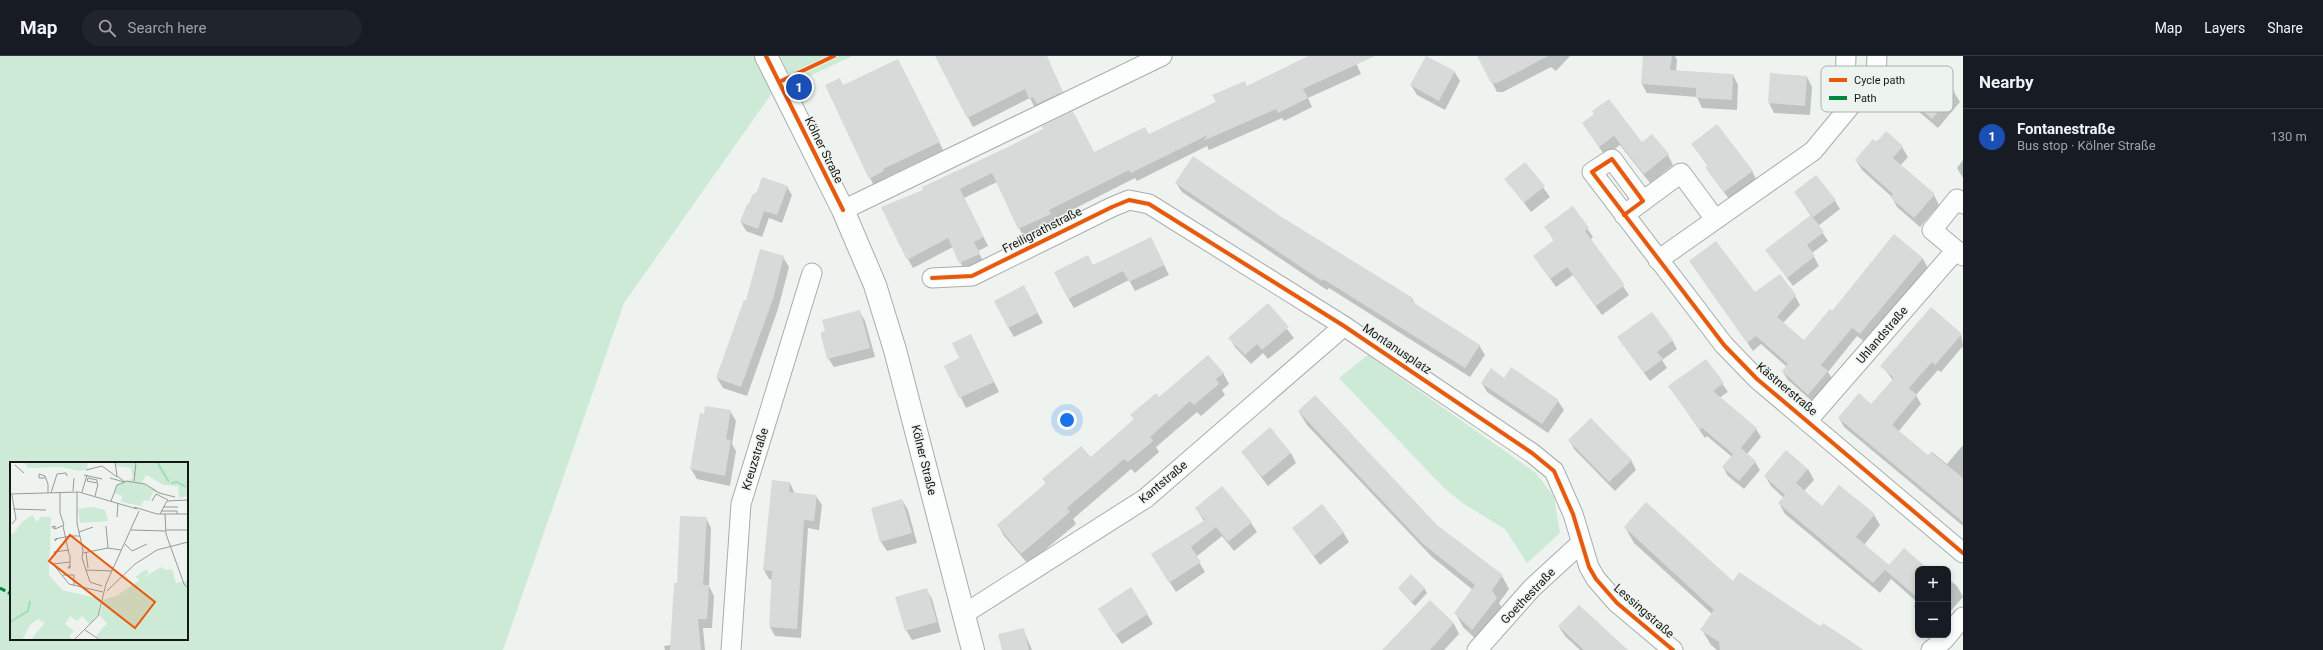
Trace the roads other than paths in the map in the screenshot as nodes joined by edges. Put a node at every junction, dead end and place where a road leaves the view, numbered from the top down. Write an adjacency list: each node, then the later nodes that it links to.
1 (766, 56): 11 (main road, Kölner Straße)
2 (1162, 56): 11 (street)
3 (1846, 56): 5 (street)
4 (1877, 56): 6 (street)
5 (1846, 66)
6 (1876, 66)
7 (1844, 112): 13 (street)
8 (1643, 201): 12 (street); 12 (street, Kästnerstraße); 13 (street)
9 (1963, 204): 14 (street, Uhlandstraße)
10 (1159, 209): 17 (street, Freiligrathstraße); 18 (street, Montanusplatz)
11 (843, 210): 22 (main road, Kölner Straße)
12 (1624, 215): 15 (street, Kästnerstraße)
13 (1715, 219): 15 (street)
14 (1960, 253): 19 (street, Uhlandstraße)
15 (1658, 260): 19 (street, Kästnerstraße)
16 (812, 273): 24 (street, Kreuzstraße)
17 (932, 278)
18 (1344, 326): 20 (street, Montanusplatz); 22 (street, Kantstraße)
19 (1808, 420): 21 (street, Kästnerstraße)
20 (1581, 543): 26 (street, Goethestraße); 27 (street, Lessingstraße)
21 (1963, 553)
22 (964, 614): 25 (main road, Kölner Straße)
23 (1963, 617): 28 (street)
24 (731, 650)
25 (973, 650)
26 (1477, 650)
27 (1673, 650)
28 (1931, 650)

